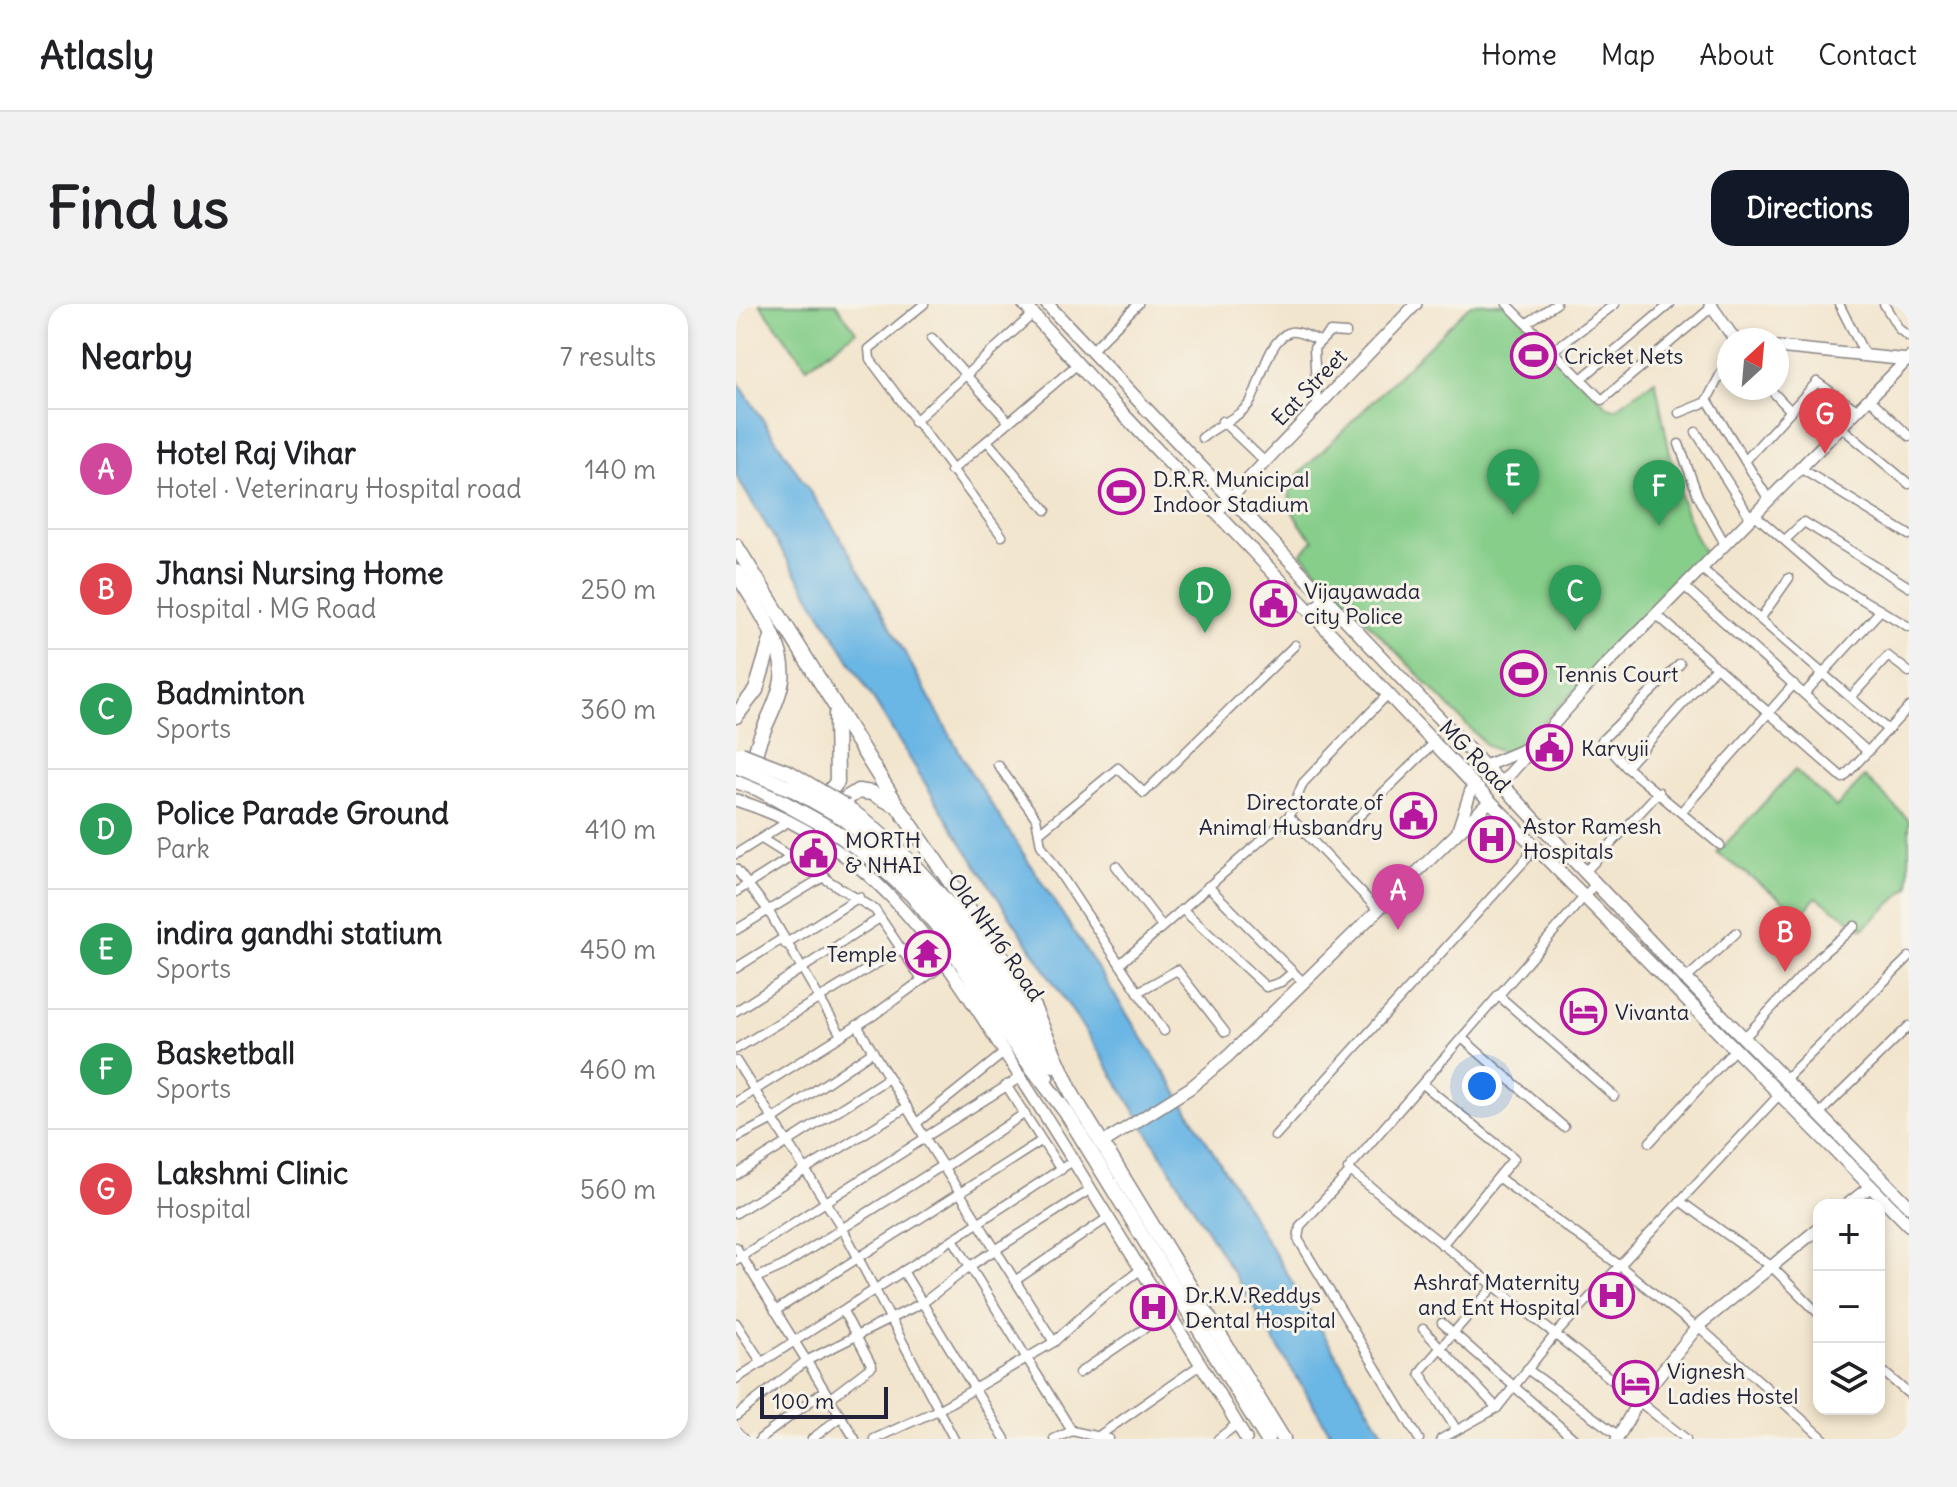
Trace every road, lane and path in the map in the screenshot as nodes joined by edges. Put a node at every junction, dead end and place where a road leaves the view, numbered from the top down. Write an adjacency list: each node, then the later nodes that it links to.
1 (924, 304): 36 (street)
2 (1047, 304): 21 (main road, MG Road)
3 (1138, 304): 21 (street)
4 (1416, 304): 31 (street, Eat Street)
5 (1556, 304): 13 (street)
6 (1615, 304): 20 (street)
7 (1670, 304): 26 (street)
8 (1839, 304): 22 (street)
9 (1884, 304): 16 (street)
10 (1511, 305): 13 (street)
11 (1711, 306): 14 (street); 26 (street)
12 (1028, 309): 24 (main road, MG Road); 25 (street)
13 (1527, 323): 20 (street)
14 (1727, 328)
15 (1346, 333): 18 (street)
16 (1909, 337)
17 (932, 338): 25 (street)
18 (1320, 341): 31 (street); 35 (street)
19 (1789, 348): 22 (street)
20 (1554, 350): 26 (street)
21 (1091, 351): 49 (main road, MG Road)
22 (1865, 355): 23 (street)
23 (1908, 360): 29 (street)
24 (1079, 363): 37 (street); 52 (main road, MG Road)
25 (967, 375): 36 (street); 37 (street)
26 (1581, 379)
27 (1717, 380): 28 (street)
28 (1707, 399): 34 (street); 44 (street)
29 (1870, 399): 32 (street); 40 (street)
30 (1780, 400): 33 (street)
31 (1317, 405): 45 (street, Eat Street)
32 (1857, 410): 33 (street); 38 (street)
33 (1791, 411): 44 (street)
34 (1679, 413)
35 (1222, 421): 41 (street); 45 (street)
36 (914, 422): 47 (street)
37 (1009, 422): 42 (street)
38 (1842, 428): 46 (street); 48 (street)
39 (1696, 432): 53 (street)
40 (1909, 436)
41 (1202, 438)
42 (987, 441): 47 (street); 51 (street)
43 (1679, 444): 57 (street)
44 (1745, 461): 50 (street)
45 (1265, 462): 49 (street, Eat Street)
46 (1800, 468): 50 (street); 54 (street)
47 (951, 471): 55 (street)
48 (1909, 484)
49 (1231, 498): 52 (street, Eat Street); 64 (main road, MG Road)
50 (1769, 500): 53 (street)
51 (1046, 510)
52 (1216, 513): 66 (main road, MG Road)
53 (1754, 514): 56 (street); 57 (street)
54 (1909, 535)
55 (1002, 536)
56 (1786, 539): 63 (street); 65 (street)
57 (1725, 544): 59 (street)
58 (736, 546): 72 (main road)
59 (1702, 569): 62 (street); 68 (street)
60 (736, 572): 70 (main road)
61 (1789, 578): 68 (street)
62 (1684, 586): 67 (street); 78 (street)
63 (1909, 587)
64 (1327, 599): 66 (main road); 92 (main road, MG Road)
65 (1881, 610): 69 (street); 77 (street)
66 (1312, 613): 79 (main road, MG Road)
67 (1656, 614): 75 (street); 88 (street)
68 (1760, 619): 77 (street)
69 (1909, 627)
70 (772, 637): 73 (main road); 85 (main road)
71 (1295, 645): 109 (street)
72 (799, 649): 73 (main road); 83 (main road)
73 (780, 656): 97 (main road)
74 (1680, 664): 93 (street)
75 (1716, 667): 84 (street); 93 (street)
76 (1909, 672): 81 (street)
77 (1825, 673): 80 (street); 81 (street)
78 (1794, 684): 80 (street); 84 (street)
79 (1388, 694): 87 (main road, MG Road); 105 (street)
80 (1804, 694): 89 (street)
81 (1852, 696): 86 (street)
82 (1909, 707): 86 (street)
83 (836, 710): 101 (main road); 102 (main road)
84 (1768, 715): 89 (street); 104 (street)
85 (736, 716)
86 (1888, 730): 89 (street)
87 (1434, 743): 95 (main road, MG Road); 107 (street)
88 (1532, 746): 92 (street); 96 (street)
89 (1868, 752)
90 (738, 758): 103 (main road, Old NH16 Road, bridge)
91 (998, 765): 109 (street)
92 (1485, 766): 96 (main road, MG Road)
93 (1626, 767): 98 (street)
94 (736, 781): 97 (main road)
95 (1473, 784): 100 (main road, MG Road); 110 (street)
96 (1501, 784): 118 (main road, MG Road)
97 (757, 788): 102 (main road)
98 (1659, 792): 104 (street); 118 (street)
99 (736, 800): 106 (street)
100 (1490, 801): 110 (street); 112 (main road, MG Road)
101 (897, 805): 108 (main road); 168 (main road)
102 (802, 812): 108 (main road)
103 (843, 812): 168 (main road, Old NH16 Road); 172 (main road, Old NH16 Road)
104 (1681, 812): 113 (street)
105 (1289, 816): 122 (street); 128 (street)
106 (789, 821): 111 (street); 137 (street)
107 (1348, 827)
108 (830, 828): 172 (main road)
109 (1039, 833): 138 (street)
110 (1456, 834): 128 (street)
111 (762, 839): 114 (street); 115 (street)
112 (1531, 843): 125 (main road, MG Road); 178 (street)
113 (1720, 845)
114 (736, 854)
115 (791, 857): 119 (street); 121 (street)
116 (1116, 866): 130 (street)
117 (736, 869): 121 (street)
118 (1585, 872): 120 (main road, MG Road)
119 (825, 876): 124 (street); 127 (street)
120 (1596, 883): 125 (street); 142 (main road, MG Road)
121 (748, 884): 123 (street); 127 (street)
122 (1208, 886): 126 (street); 141 (street)
123 (736, 892)
124 (859, 897): 129 (street); 134 (street)
125 (1585, 897): 146 (street); 157 (main road, MG Road)
126 (1182, 909): 130 (street); 141 (street)
127 (768, 910): 132 (street); 134 (street)
128 (1378, 910): 144 (street)
129 (880, 918): 135 (street); 140 (street)
130 (1162, 926): 138 (street)
131 (1855, 926): 154 (street)
132 (736, 930)
133 (1736, 933): 142 (street)
134 (783, 941): 139 (street); 140 (street)
135 (899, 950): 143 (street); 147 (street)
136 (1909, 957): 163 (street)
137 (948, 961): 143 (street); 159 (street)
138 (1120, 964): 145 (street)
139 (736, 968)
140 (800, 970): 147 (street); 148 (street)
141 (1293, 972): 144 (street)
142 (1686, 979): 154 (main road, MG Road)
143 (922, 980): 149 (street)
144 (1303, 982): 184 (street)
145 (1138, 992): 151 (street); 152 (street)
146 (1498, 995): 155 (street); 169 (street)
147 (817, 998): 153 (street); 156 (street)
148 (736, 1011)
149 (857, 1025): 153 (street); 158 (street)
150 (1909, 1026): 174 (street)
151 (1164, 1031)
152 (1225, 1032)
153 (841, 1035): 166 (street)
154 (1744, 1038): 163 (main road, MG Road)
155 (1463, 1039): 165 (street); 177 (street)
156 (736, 1049)
157 (1735, 1049): 167 (main road, MG Road); 182 (street)
158 (873, 1051): 162 (street); 175 (street)
159 (1005, 1052): 161 (street); 176 (street)
160 (736, 1061): 166 (street)
161 (1021, 1077): 164 (street); 185 (street)
162 (887, 1079): 171 (street); 183 (street)
163 (1785, 1079): 174 (main road, MG Road)
164 (1006, 1085): 173 (street); 179 (street)
165 (1424, 1085): 189 (street); 191 (street)
166 (754, 1091): 170 (street); 175 (street)
167 (1780, 1094): 192 (main road, MG Road); 197 (street)
168 (1073, 1096): 184 (main road)
169 (1614, 1096)
170 (736, 1102)
171 (907, 1107): 176 (street); 187 (street)
172 (1066, 1112): 184 (main road)
173 (1025, 1113): 181 (street); 186 (street)
174 (1819, 1114): 195 (main road, MG Road)
175 (773, 1119): 180 (street); 183 (street)
176 (918, 1122): 179 (street)
177 (1564, 1127)
178 (1275, 1136)
179 (926, 1137): 186 (street); 198 (street)
180 (736, 1138)
181 (1041, 1141): 188 (street); 194 (street)
182 (1650, 1142)
183 (788, 1144): 187 (street); 190 (street)
184 (1096, 1147): 185 (street); 270 (main road); 271 (main road)
185 (1073, 1161): 188 (street); 193 (street)
186 (944, 1166): 194 (street); 203 (street)
187 (804, 1170): 198 (street); 199 (street)
188 (1061, 1170): 201 (street)
189 (1351, 1171): 206 (street); 272 (street)
190 (736, 1175)
191 (1499, 1178): 206 (street); 211 (street)
192 (1871, 1186): 196 (street); 202 (main road, MG Road)
193 (1091, 1189): 200 (street); 208 (street)
194 (961, 1192): 201 (street); 210 (street)
195 (1906, 1197)
196 (1855, 1199)
197 (1680, 1201): 211 (street); 213 (street)
198 (826, 1203): 203 (street); 209 (street)
199 (736, 1213)
200 (1109, 1217): 214 (street); 217 (street)
201 (979, 1224): 205 (street); 208 (street)
202 (1909, 1225)
203 (842, 1228): 210 (street); 216 (street)
204 (1813, 1233): 213 (street)
205 (953, 1239): 212 (street); 215 (street)
206 (1442, 1245): 218 (street)
207 (736, 1247): 209 (street)
208 (996, 1249): 212 (street); 217 (street)
209 (739, 1258): 216 (street)
210 (860, 1260): 219 (street); 222 (street)
211 (1619, 1265): 228 (street); 233 (street)
212 (970, 1266): 220 (street); 237 (street)
213 (1771, 1266): 221 (street); 228 (street)
214 (1143, 1268): 224 (street); 235 (street)
215 (903, 1271): 219 (street); 220 (street)
216 (756, 1278): 222 (street)
217 (1016, 1280): 235 (street)
218 (1493, 1287): 230 (street); 233 (street)
219 (877, 1289): 223 (street); 225 (street)
220 (924, 1302): 225 (street); 245 (street)
221 (1813, 1308)
222 (775, 1311): 234 (street)
223 (843, 1311): 232 (street); 234 (street)
224 (1167, 1313): 240 (street); 242 (street)
225 (889, 1320): 232 (street); 251 (street)
226 (736, 1323): 231 (street)
227 (1442, 1323): 230 (street)
228 (1697, 1327): 249 (street); 276 (street)
229 (1423, 1329): 236 (street)
230 (1454, 1334): 236 (street); 246 (street)
231 (740, 1336): 239 (street)
232 (857, 1336): 238 (street); 248 (street)
233 (1554, 1336): 241 (street); 249 (street)
234 (797, 1341): 238 (street); 239 (street)
235 (1054, 1342): 237 (street)
236 (1441, 1347): 250 (street); 255 (street)
237 (1028, 1356): 245 (street); 256 (street)
238 (806, 1361): 248 (street); 252 (street)
239 (762, 1363): 244 (street)
240 (1200, 1365): 254 (street); 258 (street)
241 (1527, 1369): 246 (street); 259 (street)
242 (1079, 1373)
243 (1885, 1373): 247 (street)
244 (736, 1379)
245 (974, 1387): 251 (street); 266 (street)
246 (1514, 1388): 250 (street); 274 (street)
247 (1909, 1394)
248 (826, 1395): 253 (street); 261 (street)
249 (1639, 1400): 259 (street); 275 (street)
250 (1497, 1408): 255 (street)
251 (938, 1410): 264 (street); 265 (street)
252 (736, 1416)
253 (840, 1417): 262 (street); 263 (street)
254 (1237, 1424): 268 (street); 269 (street)
255 (1456, 1429): 273 (street)
256 (1072, 1431): 258 (street); 267 (street)
257 (736, 1432): 260 (street)
258 (1106, 1438)
259 (1618, 1438)
260 (743, 1439)
261 (760, 1439)
262 (812, 1439)
263 (855, 1439)
264 (874, 1439)
265 (954, 1439)
266 (1005, 1439)
267 (1054, 1439)
268 (1218, 1439)
269 (1246, 1439)
270 (1267, 1439)
271 (1283, 1439)
272 (1419, 1439)
273 (1441, 1439)
274 (1574, 1439)
275 (1686, 1439)
276 (1824, 1439)

